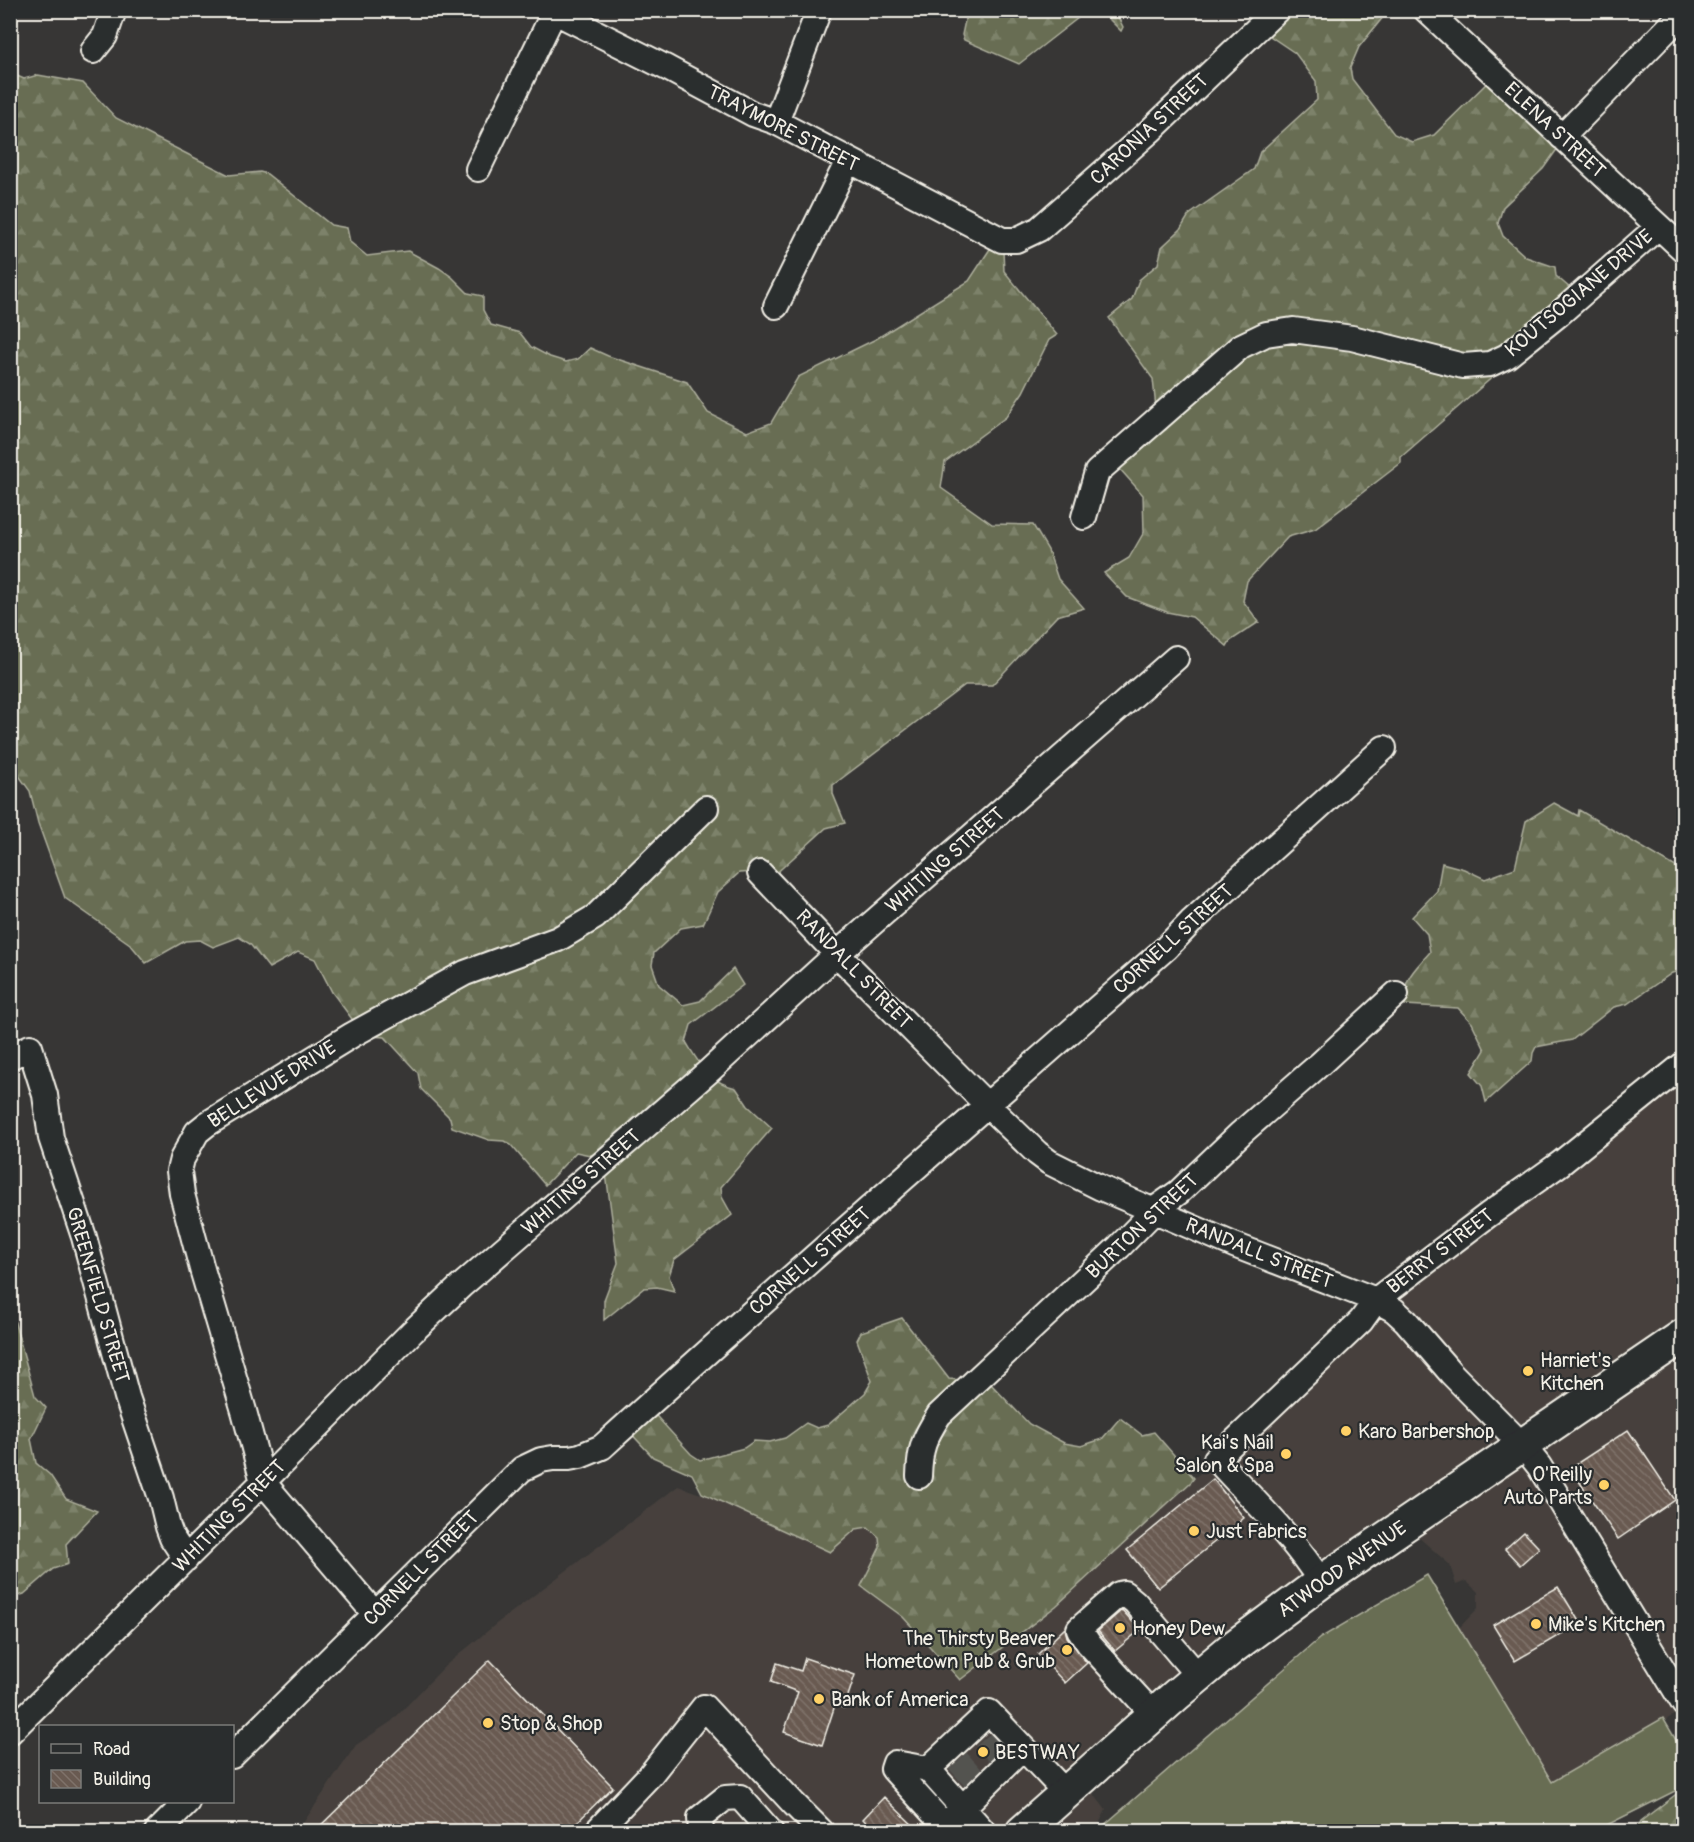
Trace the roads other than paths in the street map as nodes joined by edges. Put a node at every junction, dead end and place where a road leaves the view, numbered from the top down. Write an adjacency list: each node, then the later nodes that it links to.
1 (114, 10): 7 (street)
2 (819, 10): 8 (street)
3 (1277, 10): 13 (street, CARONIA STREET)
4 (1426, 10): 9 (street, ELENA STREET)
5 (553, 11): 8 (street, TRAYMORE STREET); 11 (street)
6 (1683, 12): 9 (street)
7 (93, 51)
8 (776, 122): 10 (street, TRAYMORE STREET)
9 (1562, 137): 12 (street, ELENA STREET)
10 (848, 161): 13 (street, TRAYMORE STREET); 15 (street)
11 (478, 169)
12 (1658, 227): 14 (street, ELENA STREET); 16 (street, KOUTSOGIANE DRIVE)
13 (1016, 240)
14 (1683, 250)
15 (776, 306)
16 (1084, 517)
17 (1176, 658): 21 (street, WHITING STREET)
18 (1384, 748): 25 (street, CORNELL STREET)
19 (706, 808): 31 (street, BELLEVUE DRIVE)
20 (760, 873): 21 (street, RANDALL STREET)
21 (837, 954): 25 (street, RANDALL STREET); 31 (street, WHITING STREET)
22 (1396, 994): 26 (street, BURTON STREET)
23 (10, 1057): 32 (street, GREENFIELD STREET)
24 (1683, 1064): 27 (street, BERRY STREET)
25 (987, 1105): 26 (street, RANDALL STREET); 34 (street, CORNELL STREET)
26 (1155, 1211): 27 (street, RANDALL STREET); 30 (street, BURTON STREET)
27 (1376, 1299): 29 (street, RANDALL STREET); 33 (street, BERRY STREET)
28 (1683, 1335): 29 (main road, ATWOOD AVENUE)
29 (1522, 1446): 33 (main road, ATWOOD AVENUE); 36 (street, RANDALL STREET)
30 (919, 1476)
31 (263, 1482): 32 (street, WHITING STREET); 34 (street, BELLEVUE DRIVE)
32 (186, 1559): 38 (street, WHITING STREET)
33 (1321, 1582): 35 (main road, ATWOOD AVENUE)
34 (375, 1614): 39 (street, CORNELL STREET)
35 (1198, 1676): 37 (main road, ATWOOD AVENUE); 37 (street)
36 (1683, 1704)
37 (1154, 1715): 42 (main road, ATWOOD AVENUE)
38 (10, 1732)
39 (234, 1754)
40 (1011, 1757): 41 (street); 42 (street); 44 (street)
41 (928, 1769): 44 (street); 45 (street)
42 (1066, 1793): 52 (main road, ATWOOD AVENUE)
43 (186, 1803): 46 (street)
44 (963, 1807): 45 (street); 51 (street)
45 (944, 1828)
46 (157, 1832)
47 (596, 1832): 50 (street)
48 (701, 1832): 49 (street)
49 (771, 1832)
50 (822, 1832)
51 (984, 1832)
52 (1022, 1832)

